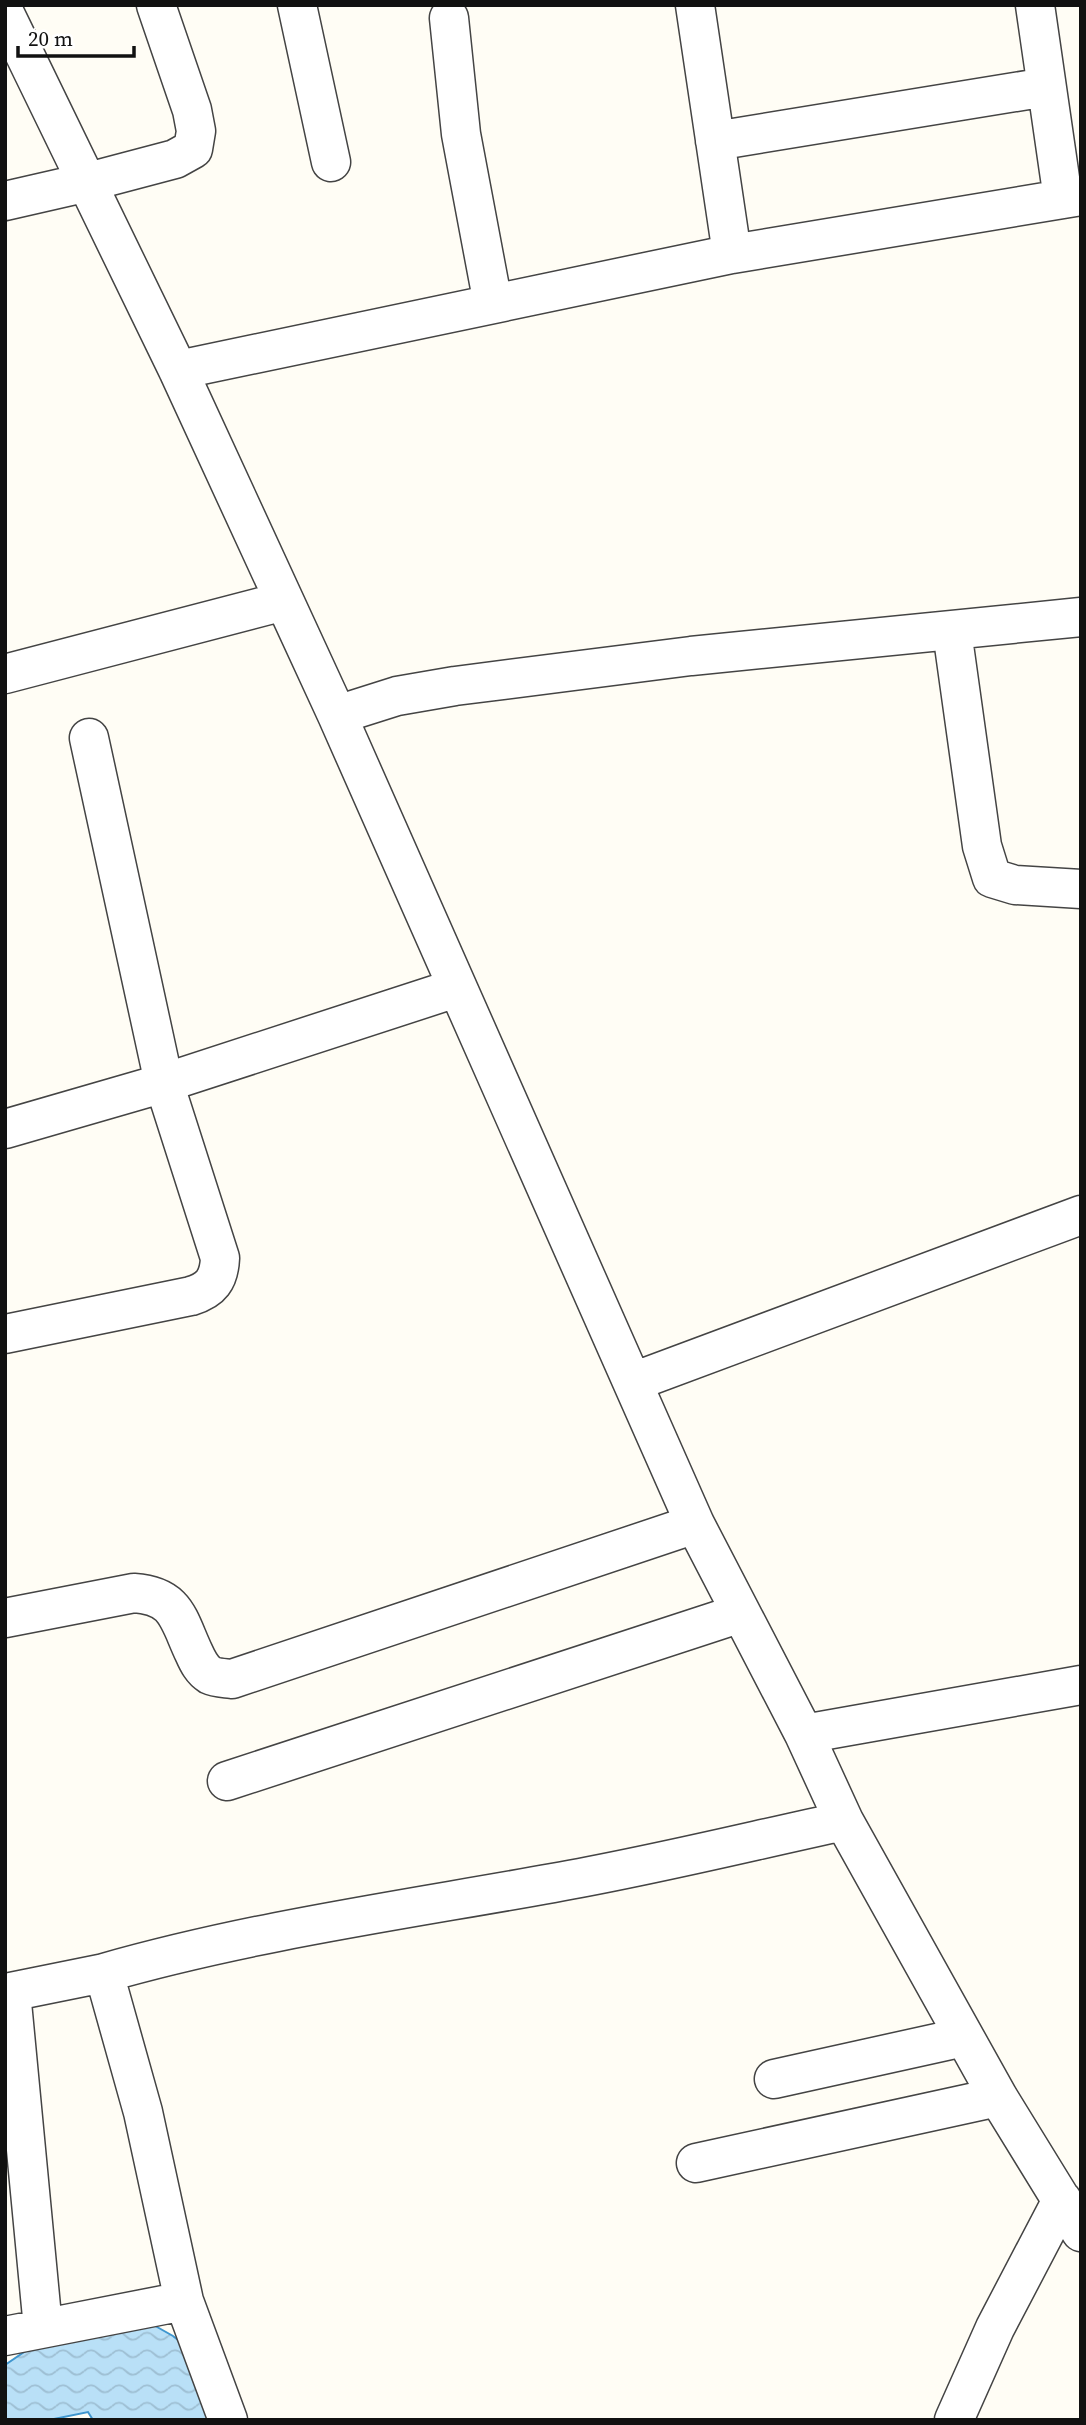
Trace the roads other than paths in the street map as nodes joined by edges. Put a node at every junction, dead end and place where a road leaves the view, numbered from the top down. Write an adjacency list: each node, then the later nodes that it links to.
1 (156, 5): 10 (street)
2 (297, 5): 9 (street)
3 (695, 5): 8 (street)
4 (1035, 5): 7 (street)
5 (5, 14): 10 (street)
6 (449, 18): 14 (street)
7 (1046, 87): 8 (street); 11 (street)
8 (715, 141): 13 (street)
9 (331, 162)
10 (88, 182): 12 (street); 15 (street)
11 (1072, 198): 13 (street)
12 (5, 201)
13 (732, 254): 14 (street)
14 (493, 304): 15 (street)
15 (178, 370): 16 (street)
16 (284, 601): 19 (street); 20 (street)
17 (1081, 617): 18 (street)
18 (952, 631): 20 (street); 22 (street)
19 (5, 674)
20 (337, 715): 23 (street)
21 (89, 737): 24 (street)
22 (1081, 889)
23 (456, 988): 24 (street); 28 (street)
24 (164, 1083): 25 (street); 27 (street)
25 (5, 1129)
26 (1081, 1215): 28 (street)
27 (5, 1334)
28 (633, 1382): 29 (street)
29 (695, 1524): 30 (street); 31 (street)
30 (741, 1613): 33 (street); 34 (street)
31 (5, 1619)
32 (1081, 1685): 33 (street)
33 (804, 1734): 35 (street)
34 (227, 1781)
35 (844, 1821): 36 (street); 38 (street)
36 (104, 1973): 37 (street); 44 (street)
37 (8, 1992): 41 (street)
38 (964, 2037): 39 (street); 40 (street)
39 (775, 2079)
40 (998, 2098): 42 (street); 43 (street)
41 (14, 2107): 45 (street)
42 (696, 2163)
43 (1071, 2216): 48 (street)
44 (184, 2301): 45 (street); 47 (street)
45 (43, 2328): 46 (street)
46 (5, 2336)
47 (228, 2420)
48 (954, 2420)

